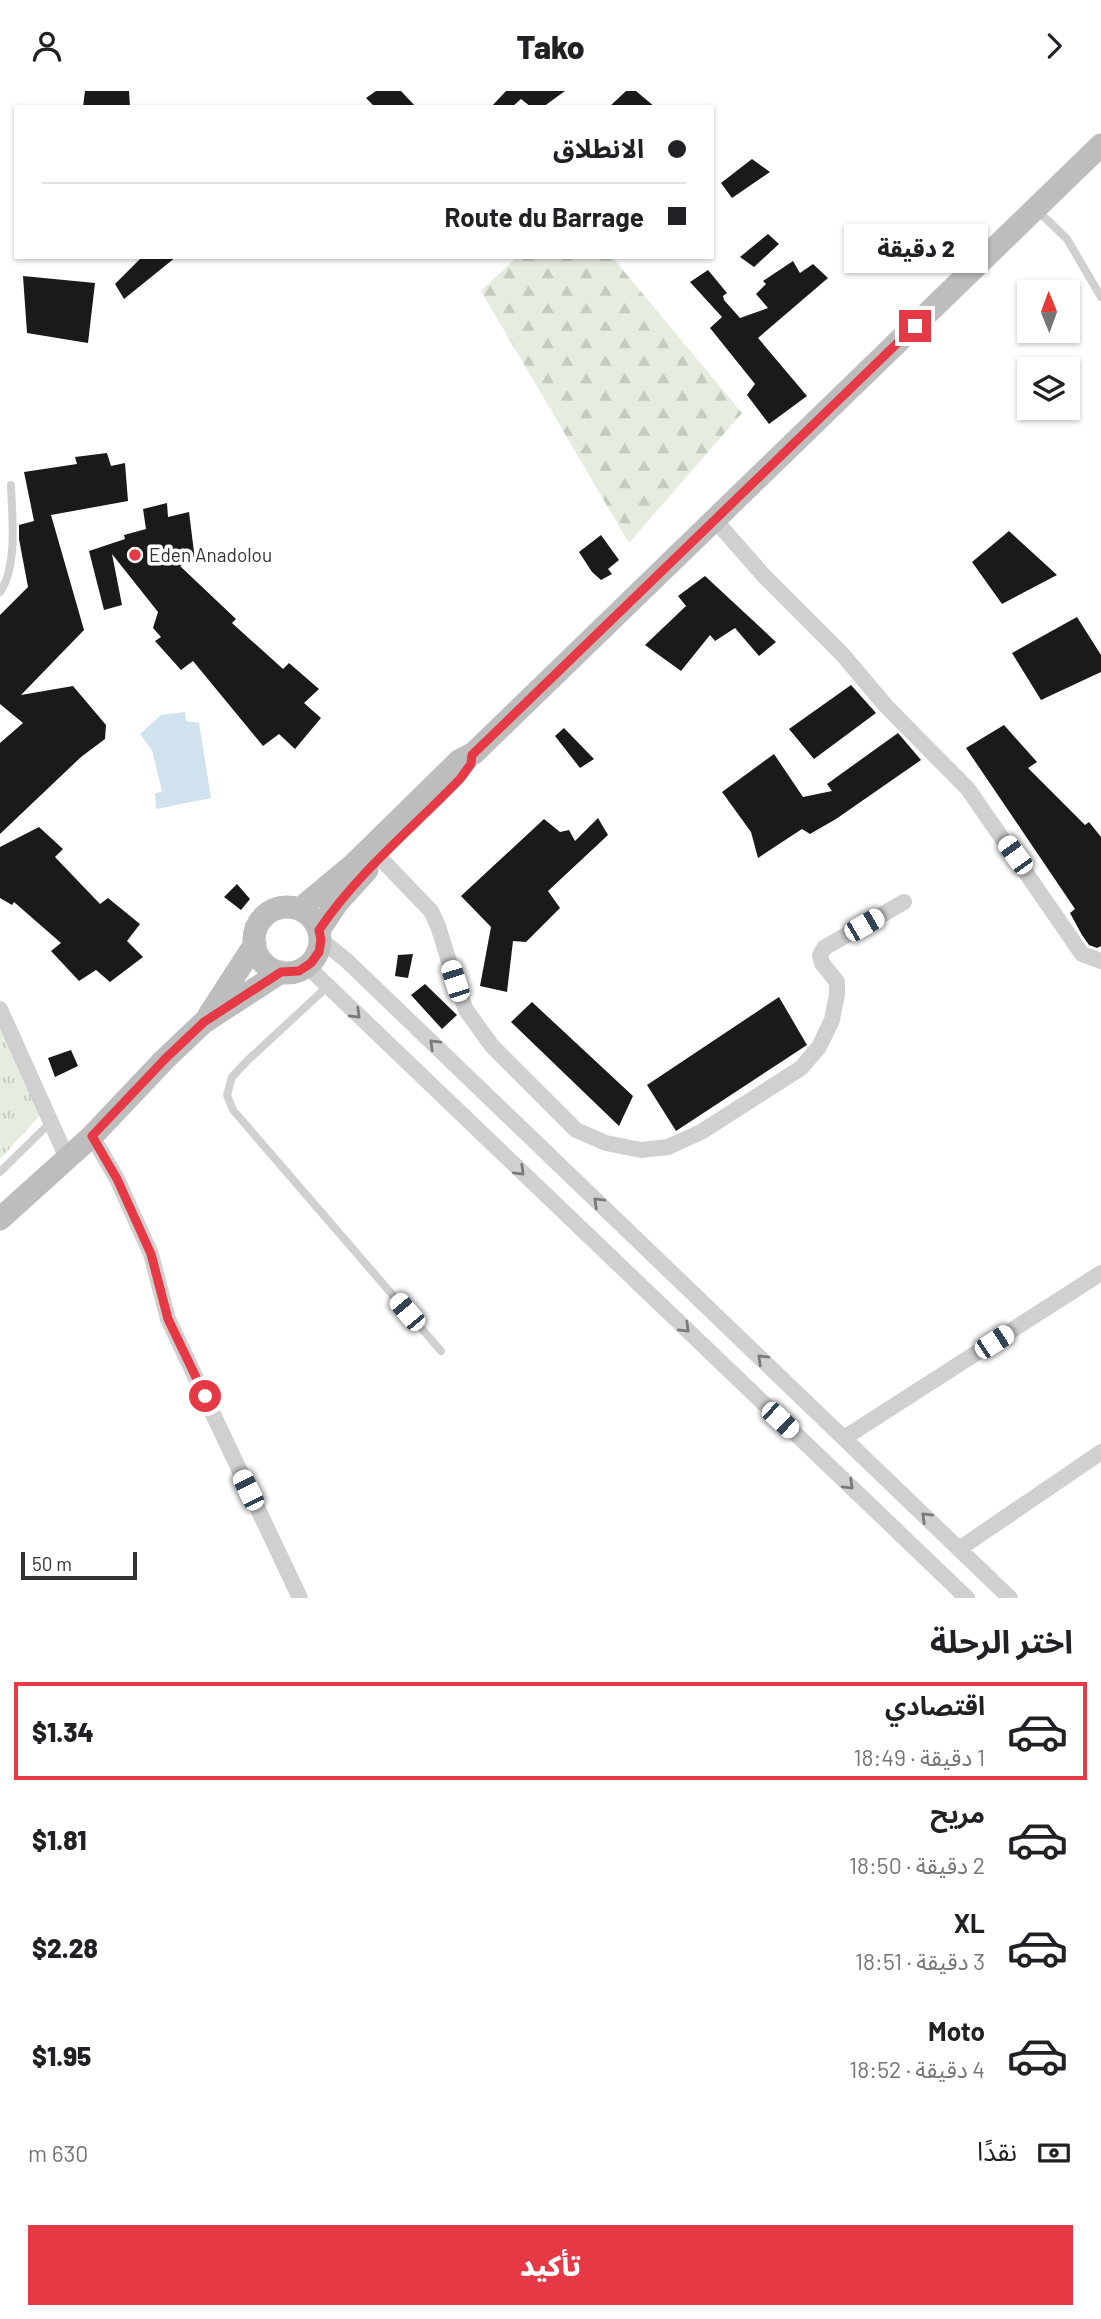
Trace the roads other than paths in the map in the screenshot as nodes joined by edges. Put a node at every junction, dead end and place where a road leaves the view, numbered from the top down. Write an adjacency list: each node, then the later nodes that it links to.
1 (1101, 145): 2 (main road)
2 (1036, 209): 3 (lane); 5 (main road)
3 (1101, 297)
4 (11, 485): 6 (lane)
5 (714, 519): 7 (main road); 13 (street)
6 (0, 592)
7 (472, 755): 8 (main road); 10 (main road)
8 (380, 858): 9 (street); 11 (main road)
9 (904, 902)
10 (300, 909): 11 (main road); 12 (main road)
11 (320, 935): 14 (main road); 26 (street, one-way to 11)
12 (255, 944): 15 (main road); 18 (main road)
13 (1101, 961)
14 (307, 966): 15 (main road); 16 (street)
15 (281, 972): 18 (main road)
16 (327, 987): 25 (lane); 30 (street, one-way to 30)
17 (0, 1009): 19 (street)
18 (204, 1022): 20 (main road)
19 (51, 1122): 21 (street); 22 (lane)
20 (92, 1136): 21 (main road); 29 (street)
21 (67, 1158): 23 (main road)
22 (0, 1172)
23 (0, 1219)
24 (1101, 1273): 26 (street)
25 (441, 1351)
26 (844, 1438): 28 (street, one-way to 26)
27 (1101, 1452): 28 (street)
28 (959, 1549): 31 (street)
29 (300, 1598)
30 (967, 1598)
31 (1010, 1598)

